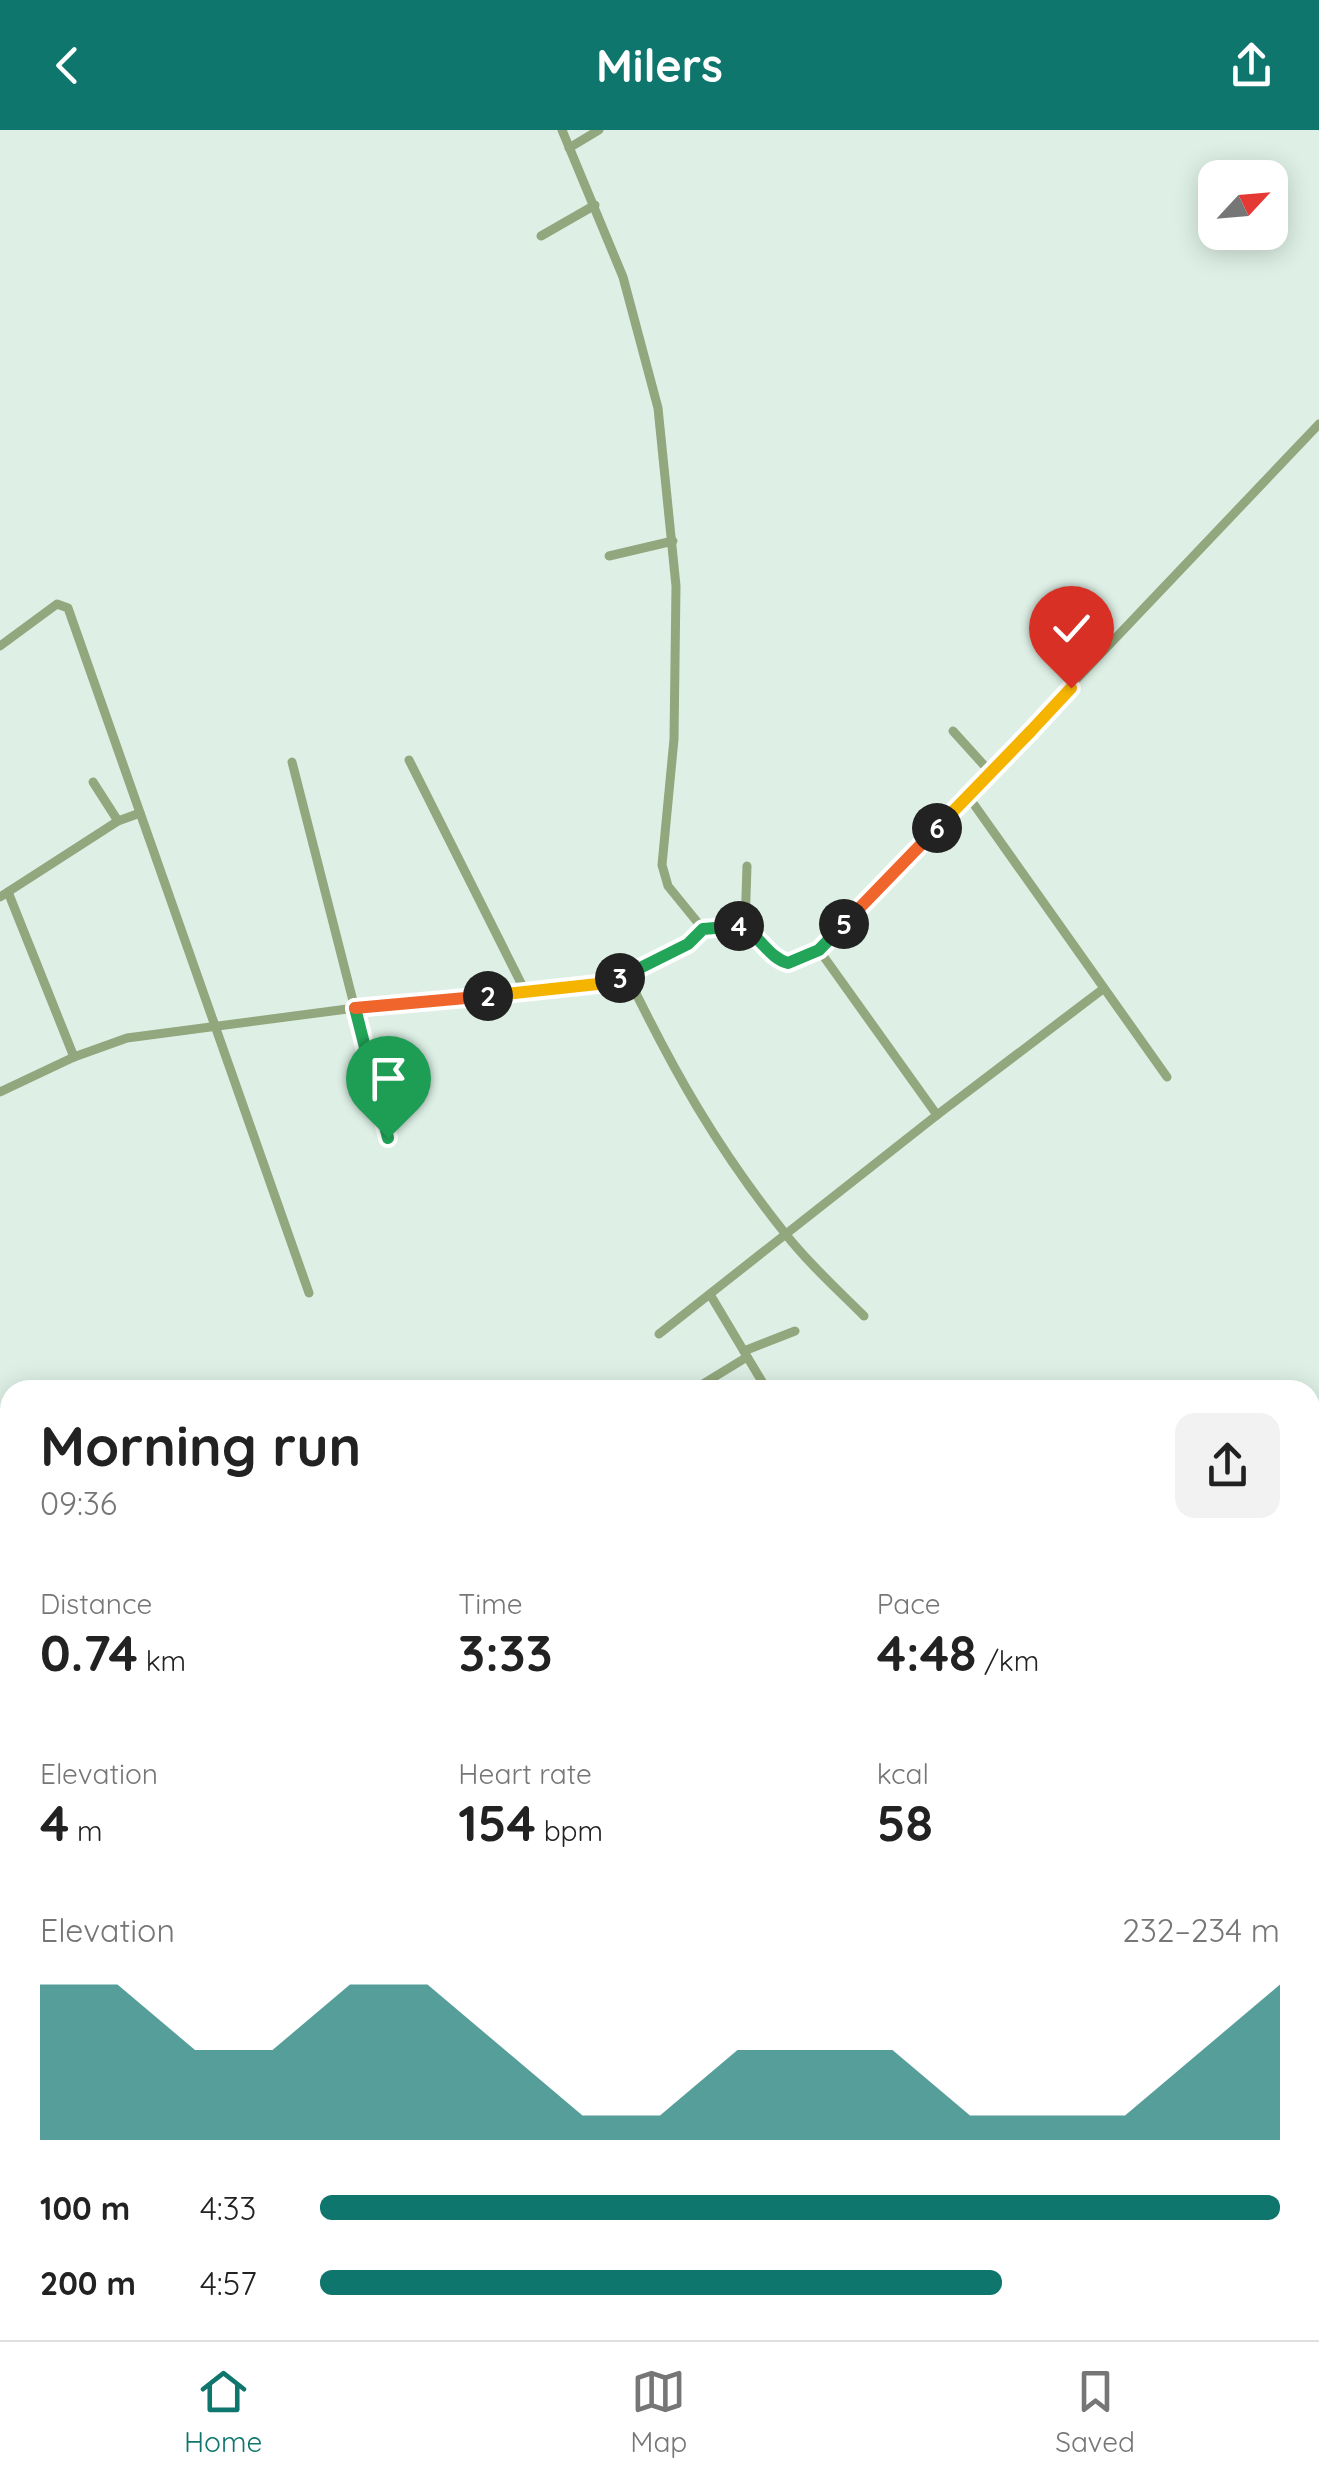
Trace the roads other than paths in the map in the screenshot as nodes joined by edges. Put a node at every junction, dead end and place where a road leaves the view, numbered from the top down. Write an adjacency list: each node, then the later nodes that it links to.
1 (562, 130): 3 (street)
2 (599, 130): 3 (street)
3 (570, 148): 4 (street)
4 (595, 205): 5 (street); 7 (street)
5 (541, 236)
6 (1319, 424): 13 (street)
7 (673, 541): 8 (street); 21 (street)
8 (609, 556)
9 (0, 646): 16 (street)
10 (953, 731): 13 (street)
11 (410, 760): 25 (street)
12 (292, 762): 26 (street)
13 (991, 773): 15 (street)
14 (93, 782): 17 (street)
15 (968, 796): 22 (street); 24 (street)
16 (140, 813): 17 (street); 27 (street)
17 (118, 821): 19 (street)
18 (747, 866): 20 (street)
19 (4, 894): 28 (street)
20 (745, 927): 21 (street); 22 (street)
21 (703, 929): 23 (street)
22 (819, 950): 32 (street)
23 (628, 975): 25 (street); 35 (street)
24 (1103, 989): 29 (street); 31 (street)
25 (526, 993): 26 (street)
26 (355, 1008): 27 (street); 34 (street)
27 (214, 1026): 28 (street); 36 (street)
28 (74, 1057): 30 (street)
29 (1167, 1077)
30 (0, 1092)
31 (948, 1108): 32 (street); 33 (street)
32 (938, 1115): 35 (street)
33 (956, 1120)
34 (388, 1138)
35 (786, 1236): 37 (street); 38 (street)
36 (309, 1293)
37 (711, 1296): 40 (street); 41 (street)
38 (864, 1316)
39 (795, 1332): 41 (street)
40 (659, 1334)
41 (746, 1354): 42 (street); 43 (street)
42 (708, 1380)
43 (761, 1380)

